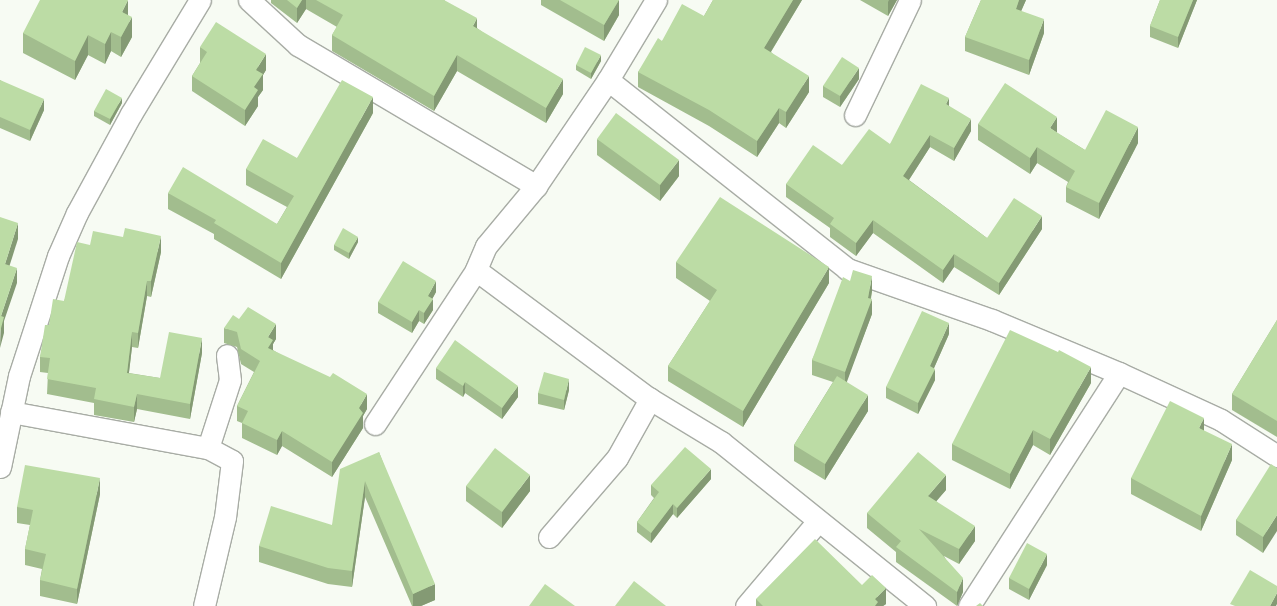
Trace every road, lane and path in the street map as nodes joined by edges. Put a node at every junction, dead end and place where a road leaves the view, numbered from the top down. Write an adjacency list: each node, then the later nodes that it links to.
1 (200, 0): 12 (street)
2 (249, 0): 7 (street)
3 (656, 0): 5 (street)
4 (910, 0): 6 (street)
5 (608, 80): 7 (street); 10 (street)
6 (855, 115)
7 (536, 186): 8 (street)
8 (476, 270): 11 (street); 13 (street)
9 (227, 355): 14 (street)
10 (1119, 373): 15 (street); 22 (street)
11 (650, 399): 17 (street); 18 (street)
12 (11, 412): 14 (street); 16 (street)
13 (374, 424)
14 (208, 448): 19 (street)
15 (1277, 456)
16 (0, 467)
17 (818, 521): 20 (street); 21 (street)
18 (549, 537)
19 (204, 606)
20 (746, 606)
21 (925, 606)
22 (969, 606)

